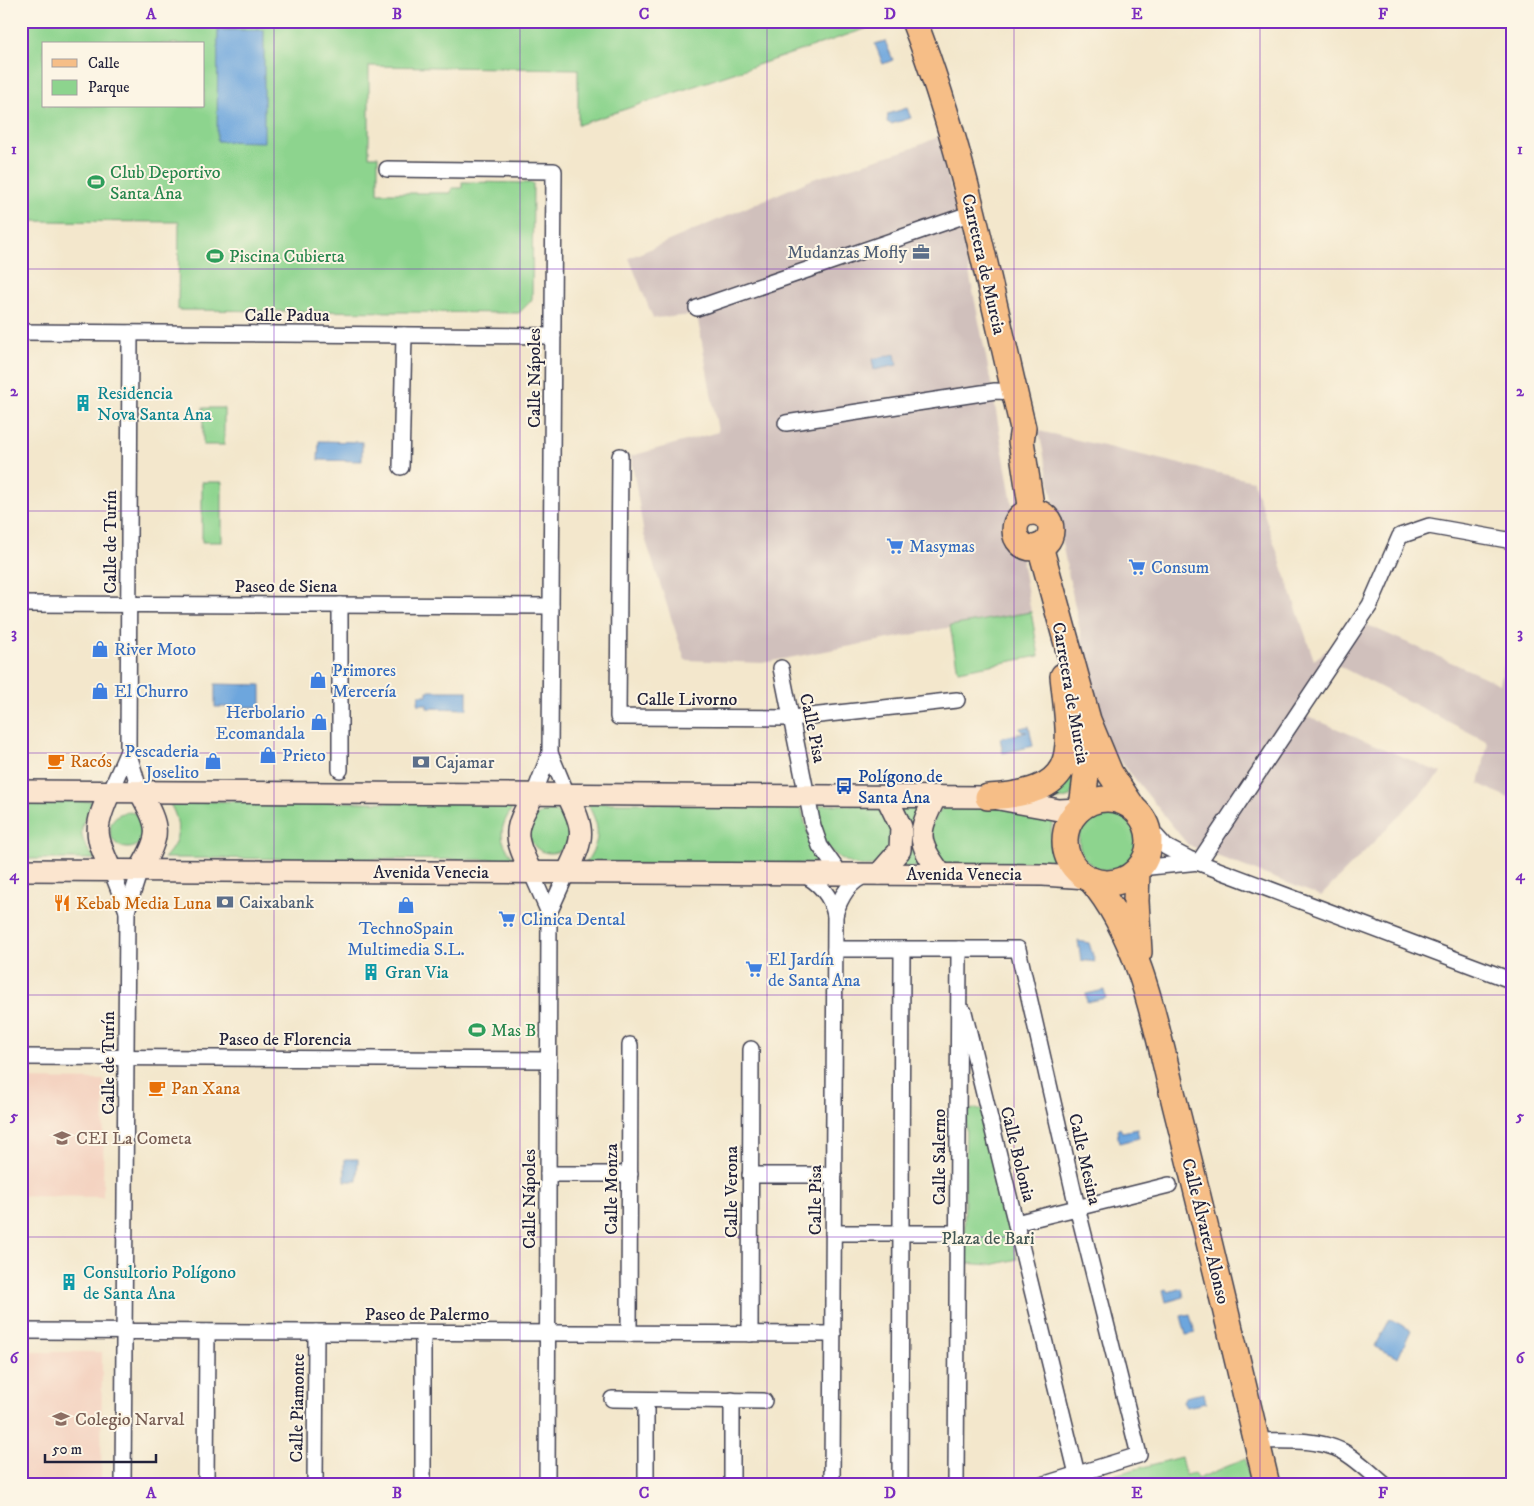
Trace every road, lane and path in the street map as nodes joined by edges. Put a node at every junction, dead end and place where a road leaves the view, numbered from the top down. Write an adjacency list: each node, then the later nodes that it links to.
1 (914, 21): 3 (main road, Carretera de Murcia)
2 (387, 169): 8 (street, Calle Nápoles)
3 (972, 213): 4 (street); 9 (main road, Carretera de Murcia)
4 (697, 308)
5 (21, 332): 6 (street, Calle Padua)
6 (130, 332): 7 (street, Calle Padua); 15 (street, Calle de Turín)
7 (404, 334): 8 (street, Calle Padua); 12 (street)
8 (553, 336): 17 (street, Calle Nápoles)
9 (1014, 392): 10 (street); 18 (main road, Carretera de Murcia)
10 (786, 423)
11 (620, 456): 21 (street, Calle Livorno)
12 (401, 467)
13 (1513, 541): 37 (street)
14 (21, 604): 15 (street, Paseo de Siena)
15 (128, 604): 16 (street, Paseo de Siena); 22 (street, Calle de Turín)
16 (340, 605): 17 (street, Paseo de Siena); 24 (street)
17 (551, 606): 23 (street, Calle Nápoles)
18 (1056, 609): 33 (main road); 34 (main road, Carretera de Murcia); 35 (main road, Carretera de Murcia)
19 (781, 668): 21 (street, Calle Pisa)
20 (958, 700): 21 (street, Calle Livorno)
21 (792, 718): 30 (street, Calle Pisa)
22 (128, 751): 26 (street, Calle de Turín); 27 (street, Calle de Turín)
23 (550, 754): 28 (street, Calle Nápoles); 29 (street, Calle Nápoles)
24 (340, 770)
25 (21, 791): 26 (street)
26 (110, 792): 27 (street); 39 (street)
27 (140, 792): 28 (street); 40 (street)
28 (534, 794): 29 (street); 42 (street)
29 (568, 794): 30 (street); 43 (street)
30 (808, 795): 31 (street); 45 (street)
31 (886, 796): 32 (street); 46 (street)
32 (936, 796): 33 (street); 47 (street)
33 (988, 797): 35 (street)
34 (1132, 806): 35 (main road); 36 (main road)
35 (1081, 808): 48 (main road)
36 (1147, 826): 37 (street); 41 (main road)
37 (1198, 862): 41 (street); 56 (street)
38 (21, 870): 39 (street, Avenida Venecia)
39 (112, 870): 40 (street, Avenida Venecia); 49 (street, Calle de Turín)
40 (140, 870): 42 (street, Avenida Venecia); 49 (street, Calle de Turín)
41 (1138, 870): 48 (main road); 55 (main road, Calle Álvarez Alonso)
42 (531, 872): 43 (street, Avenida Venecia); 50 (street, Calle Nápoles)
43 (567, 873): 44 (street, Avenida Venecia); 50 (street, Calle Nápoles)
44 (802, 874): 45 (street, Avenida Venecia); 51 (street, Calle Pisa)
45 (840, 874): 46 (street, Avenida Venecia)
46 (874, 874): 47 (street, Avenida Venecia); 51 (street, Calle Pisa)
47 (941, 874): 48 (street, Avenida Venecia)
48 (1089, 879): 55 (main road, Calle Álvarez Alonso)
49 (128, 911): 61 (street, Calle de Turín)
50 (549, 913): 62 (street, Calle Nápoles)
51 (835, 915): 52 (street, Calle Pisa)
52 (835, 949): 53 (street, Calle Mesina); 66 (street, Calle Pisa)
53 (902, 949): 54 (street, Calle Mesina); 71 (street)
54 (958, 949): 57 (street, Calle Salerno); 68 (street, Calle Mesina)
55 (1142, 977): 86 (main road, Calle Álvarez Alonso)
56 (1513, 982)
57 (958, 989): 69 (street, Calle Bolonia); 72 (street, Calle Salerno)
58 (630, 1045): 64 (street, Calle Monza)
59 (750, 1049): 65 (street, Calle Verona)
60 (21, 1056): 61 (street, Paseo de Florencia)
61 (126, 1057): 62 (street, Paseo de Florencia); 74 (street, Calle de Turín)
62 (549, 1060): 63 (street, Calle Nápoles)
63 (548, 1174): 64 (street); 78 (street, Calle Nápoles)
64 (630, 1174): 79 (street, Calle Monza)
65 (750, 1175): 66 (street); 80 (street, Calle Verona)
66 (834, 1175): 70 (street, Calle Pisa)
67 (1169, 1185): 68 (street)
68 (1077, 1208): 69 (street); 87 (street, Calle Mesina)
69 (1016, 1223): 87 (street, Calle Bolonia)
70 (833, 1233): 71 (street); 81 (street, Calle Pisa)
71 (901, 1233): 72 (street); 96 (street)
72 (957, 1233): 97 (street, Calle Salerno)
73 (21, 1331): 74 (street, Paseo de Palermo)
74 (124, 1332): 75 (street, Paseo de Palermo); 88 (street, Calle de Turín)
75 (207, 1332): 76 (street, Paseo de Palermo); 89 (street)
76 (316, 1332): 77 (street, Paseo de Palermo); 90 (street, Calle Piamonte)
77 (423, 1333): 78 (street, Paseo de Palermo); 91 (street)
78 (547, 1333): 79 (street, Paseo de Palermo); 92 (street, Calle Nápoles)
79 (629, 1334): 80 (street, Paseo de Palermo)
80 (750, 1334): 81 (street, Paseo de Palermo)
81 (833, 1334): 95 (street, Calle Pisa)
82 (612, 1399): 83 (street)
83 (646, 1400): 84 (street); 93 (street)
84 (732, 1400): 85 (street); 94 (street)
85 (764, 1401)
86 (1256, 1441): 99 (main road, Calle Álvarez Alonso); 100 (street)
87 (1077, 1474): 98 (street, Calle Mesina)
88 (123, 1485)
89 (206, 1485)
90 (315, 1485)
91 (423, 1485)
92 (546, 1485)
93 (646, 1485)
94 (732, 1485)
95 (832, 1485)
96 (900, 1485)
97 (956, 1485)
98 (1042, 1485)
99 (1267, 1485)
100 (1385, 1485)

